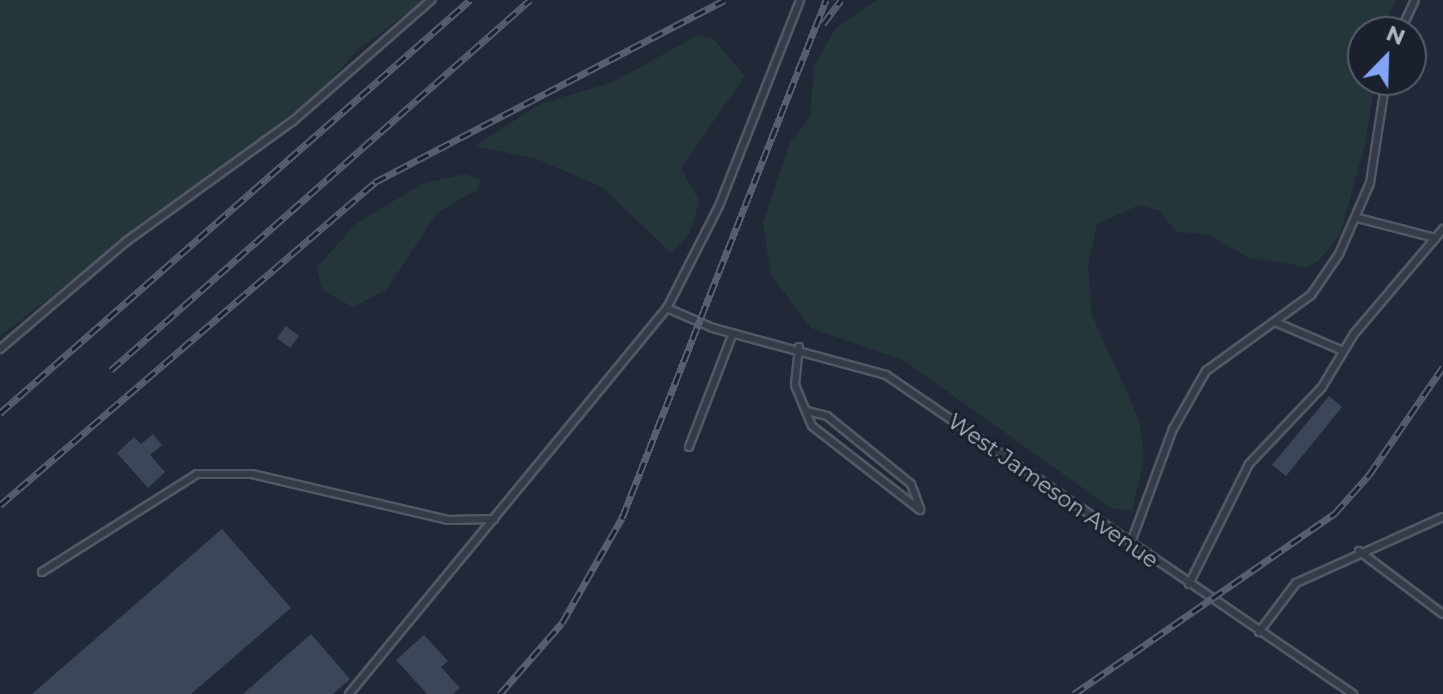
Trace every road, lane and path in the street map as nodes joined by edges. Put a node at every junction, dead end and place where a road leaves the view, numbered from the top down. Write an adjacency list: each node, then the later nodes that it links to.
1 (431, 0): 11 (lane)
2 (800, 0): 7 (lane)
3 (1383, 96): 4 (lane)
4 (1358, 218): 6 (lane); 8 (lane)
5 (1443, 229): 6 (lane)
6 (1435, 238): 12 (lane)
7 (667, 308): 9 (lane, West Jameson Avenue); 16 (lane)
8 (1275, 322): 12 (lane); 17 (lane)
9 (733, 333): 10 (lane, West Jameson Avenue); 14 (lane)
10 (799, 347): 13 (lane); 17 (lane, West Jameson Avenue)
11 (0, 349)
12 (1343, 351): 20 (lane)
13 (807, 411): 13 (lane)
14 (689, 447)
15 (1443, 517): 18 (lane)
16 (494, 519): 19 (lane); 23 (lane)
17 (1130, 545): 20 (lane, West Jameson Avenue)
18 (1359, 551): 21 (lane); 22 (lane)
19 (42, 572)
20 (1189, 584): 22 (lane, West Jameson Avenue)
21 (1443, 614)
22 (1259, 632): 24 (lane, West Jameson Avenue)
23 (349, 694)
24 (1353, 694)

